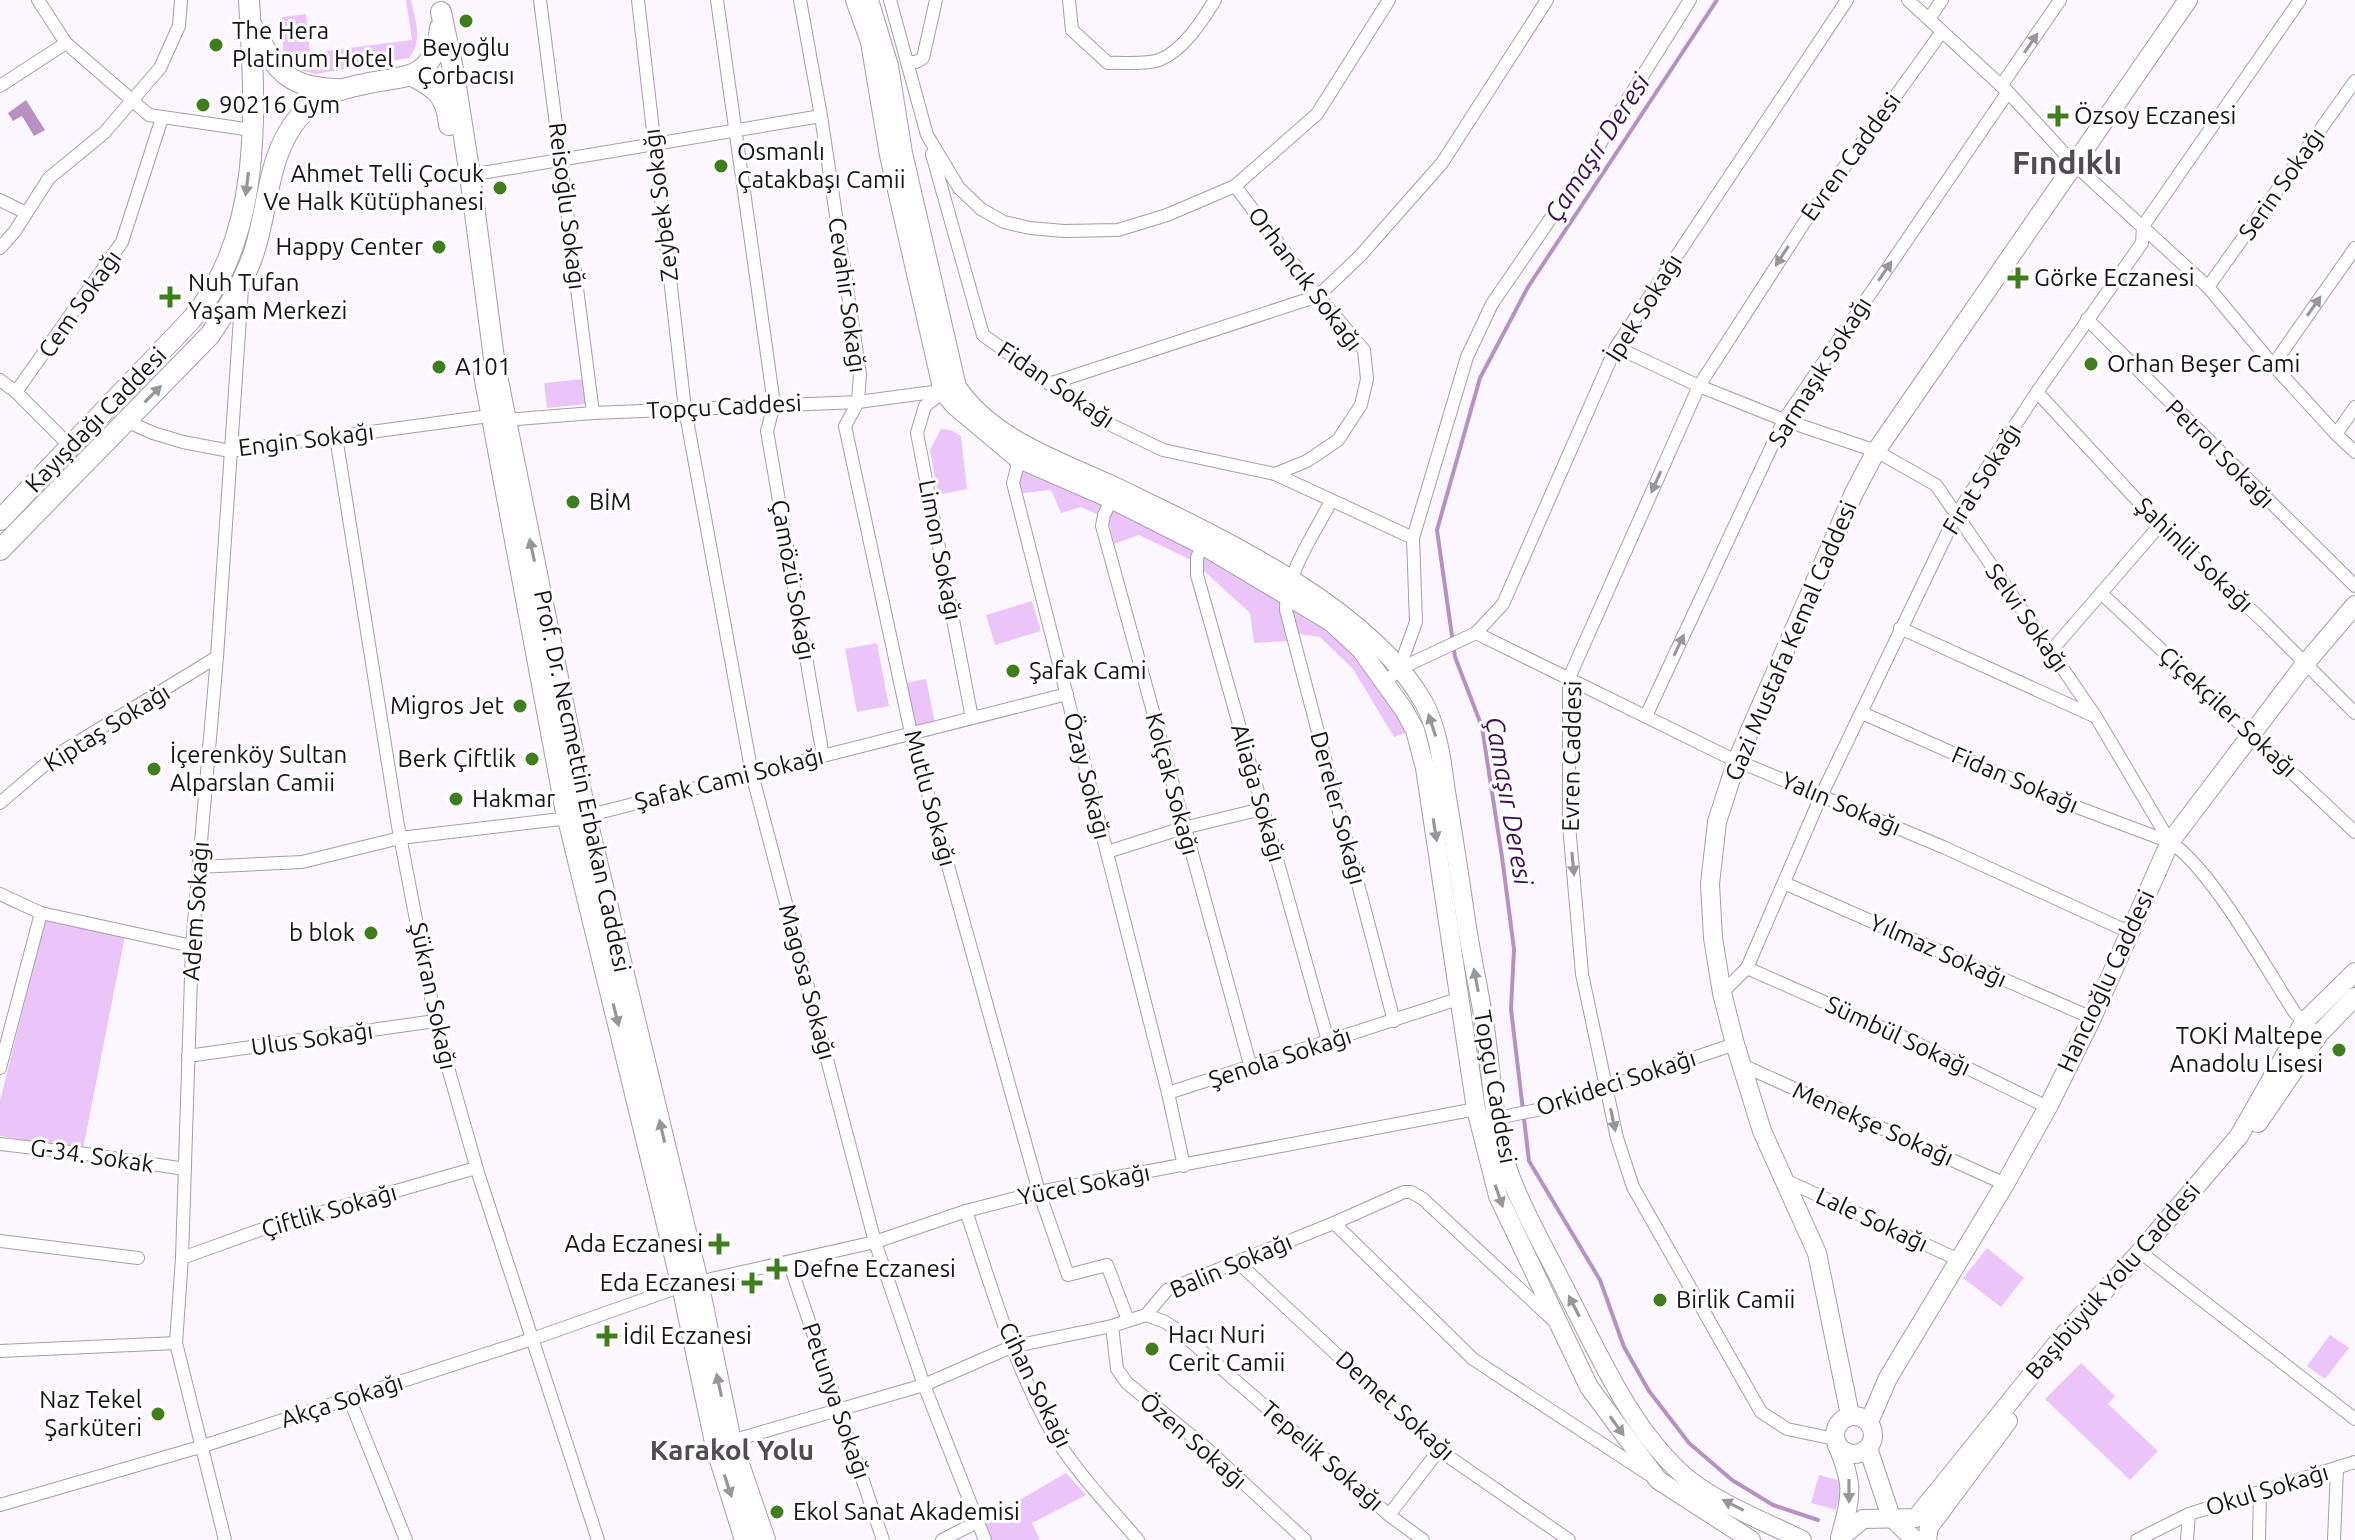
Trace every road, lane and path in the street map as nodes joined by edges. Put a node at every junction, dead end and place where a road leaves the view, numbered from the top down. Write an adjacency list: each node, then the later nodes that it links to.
1 (38, 0): 27 (street)
2 (181, 0): 34 (street)
3 (249, 0): 25 (main road)
4 (540, 0): 41 (street, Reisoğlu Sokağı)
5 (638, 0): 40 (street, Zeybek Sokağı)
6 (717, 0): 38 (street, Çamözü Sokağı)
7 (800, 0): 35 (street, Cevahir Sokağı)
8 (855, 0): 59 (street)
9 (869, 0): 59 (street)
10 (890, 0): 28 (street, Fidan Sokağı)
11 (936, 0): 28 (street)
12 (1069, 0): 13 (street)
13 (1215, 0)
14 (1389, 0): 44 (street)
15 (1547, 0): 52 (street)
16 (1690, 0): 83 (street)
17 (1847, 0): 54 (street, İpek Sokağı)
18 (1908, 0): 24 (street)
19 (1942, 0): 24 (street)
20 (2060, 0): 33 (street, Sarmaşık Sokağı, one-way to 20)
21 (2188, 0): 42 (street, Gazi Mustafa Kemal Caddesi)
22 (2300, 0): 47 (street, Fırat Sokağı)
23 (440, 6): 29 (main road); 43 (main road, Prof. Dr. Necmettin Erbakan Caddesi)
24 (1929, 19): 26 (street)
25 (250, 22): 32 (main road, Kayışdağı Caddesi); 37 (main road, Kayışdağı Caddesi)
26 (1941, 33): 33 (street); 58 (street, Evren Caddesi, one-way to 58)
27 (66, 43): 31 (street); 34 (street)
28 (907, 62): 39 (street, Fidan Sokağı)
29 (411, 75): 32 (main road, Kayışdağı Caddesi); 67 (main road, Prof. Dr. Necmettin Erbakan Caddesi)
30 (2355, 81): 51 (street, Serin Sokağı)
31 (0, 86)
32 (339, 89): 50 (main road, Kayışdağı Caddesi)
33 (2005, 89): 42 (street); 68 (street, Sarmaşık Sokağı, one-way to 33)
34 (132, 102): 36 (street); 46 (street)
35 (821, 116): 38 (street); 62 (street, Cevahir Sokağı)
36 (162, 118): 37 (street); 60 (street, Cem Sokağı)
37 (252, 130): 72 (main road, Kayışdağı Caddesi, one-way to 72)
38 (735, 131): 40 (street); 63 (street, Çamözü Sokağı)
39 (927, 135): 44 (street); 57 (street, Fidan Sokağı)
40 (654, 144): 41 (street); 65 (street, Zeybek Sokağı)
41 (561, 160): 43 (street); 66 (street, Reisoğlu Sokağı)
42 (2075, 165): 47 (street); 74 (street, Gazi Mustafa Kemal Caddesi)
43 (470, 175): 67 (main road, Prof. Dr. Necmettin Erbakan Caddesi)
44 (1235, 186): 52 (street, Orhancık Sokağı)
45 (0, 200): 46 (street)
46 (26, 213): 48 (street)
47 (2143, 226): 51 (street); 53 (street, Fırat Sokağı)
48 (0, 248)
49 (2355, 248): 55 (street, one-way to 49)
50 (243, 277): 69 (main road, Kayışdağı Caddesi, one-way to 50); 73 (street, Adem Sokağı)
51 (2208, 287): 55 (street)
52 (1318, 296): 57 (street); 77 (street, Orhancık Sokağı)
53 (2087, 319): 61 (street, Fırat Sokağı); 87 (street, Petrol Sokağı)
54 (1616, 347): 58 (street, Selvi Sokağı); 91 (street, İpek Sokağı)
55 (2273, 365): 70 (street)
56 (0, 380): 60 (street)
57 (1049, 384): 77 (street, Fidan Sokağı)
58 (1699, 386): 68 (street, Selvi Sokağı); 96 (street, Evren Caddesi, one-way to 96)
59 (950, 389): 62 (street, Topçu Caddesi); 75 (street, Topçu Caddesi); 102 (street, Limon Sokağı)
60 (16, 392): 72 (street)
61 (2037, 392): 80 (street, Fırat Sokağı); 82 (street, Şahinlil Sokağı)
62 (858, 402): 63 (street, Topçu Caddesi); 103 (street, Mutlu Sokağı)
63 (774, 404): 65 (street, Topçu Caddesi); 105 (street, Çamözü Sokağı)
64 (2355, 407): 70 (street)
65 (685, 409): 66 (street, Topçu Caddesi); 107 (street, Magosa Sokağı)
66 (593, 413): 67 (street, Topçu Caddesi)
67 (497, 418): 71 (street, Engin Sokağı); 111 (main road, Prof. Dr. Necmettin Erbakan Caddesi)
68 (1784, 420): 74 (street, Selvi Sokağı); 100 (street, Sarmaşık Sokağı, one-way to 68)
69 (126, 421): 73 (street, Engin Sokağı); 85 (main road, Kayışdağı Caddesi)
70 (2336, 434): 76 (street)
71 (336, 437): 73 (street, Engin Sokağı); 114 (street, Şükran Sokağı)
72 (70, 446): 81 (main road, Kayışdağı Caddesi)
73 (230, 451): 93 (street, Adem Sokağı)
74 (1876, 451): 80 (street, Selvi Sokağı); 106 (street, Gazi Mustafa Kemal Caddesi)
75 (1021, 452): 78 (street, Topçu Caddesi); 97 (street, Özay Sokağı)
76 (2355, 452)
77 (1275, 474): 79 (street, Fidan Sokağı)
78 (1114, 494): 84 (street, Topçu Caddesi); 112 (street, Kolçak Sokağı)
79 (1331, 501): 83 (street, Fidan Sokağı); 86 (street)
80 (1956, 515): 90 (street, Fırat Sokağı); 92 (street, Selvi Sokağı)
81 (0, 520)
82 (2160, 525): 88 (street); 94 (street, Şahinlil Sokağı)
83 (1413, 538): 95 (street)
84 (1205, 539): 86 (street, Topçu Caddesi); 110 (street, Aliağa Sokağı)
85 (0, 550)
86 (1288, 586): 95 (street, Topçu Caddesi); 131 (street, Dereler Sokağı)
87 (2355, 586)
88 (2101, 593): 92 (street); 104 (street, Çiçekçiler Sokağı)
89 (2355, 605): 94 (street, Hancıoğlu Caddesi)
90 (1900, 628): 98 (street, Fırat Sokağı); 101 (street)
91 (1476, 633): 95 (street); 96 (street, Yalın Sokağı)
92 (2051, 651): 101 (street, Selvi Sokağı)
93 (217, 657): 109 (street, Kiptaş Sokağı); 117 (street, Adem Sokağı)
94 (2304, 665): 99 (street, Şahinlil Sokağı); 104 (street, Hancıoğlu Caddesi)
95 (1392, 675): 127 (street, Topçu Caddesi, one-way to 127); 143 (street, Topçu Caddesi, one-way to 95)
96 (1569, 678): 100 (street, Yalın Sokağı); 139 (street, Evren Caddesi, one-way to 139)
97 (1067, 694): 102 (street, Şafak Cami Sokağı); 116 (street, Özay Sokağı)
98 (1862, 713): 108 (street, Fırat Sokağı); 115 (street, Fidan Sokağı)
99 (2355, 713)
100 (1646, 716): 106 (street, Yalın Sokağı)
101 (2096, 717): 115 (street, Selvi Sokağı)
102 (972, 718): 103 (street, Şafak Cami Sokağı)
103 (911, 733): 105 (street, Şafak Cami Sokağı); 150 (street, Mutlu Sokağı)
104 (2251, 734): 113 (street, Çiçekçiler Sokağı); 115 (street, Hancıoğlu Caddesi)
105 (823, 756): 107 (street, Şafak Cami Sokağı)
106 (1737, 760): 108 (street, Yalın Sokağı); 125 (street, Gazi Mustafa Kemal Caddesi)
107 (752, 774): 111 (street, Şafak Cami Sokağı); 154 (street, Magosa Sokağı)
108 (1821, 796): 118 (street, Fırat Sokağı); 121 (street, Yalın Sokağı)
109 (0, 803)
110 (1262, 809): 112 (street); 133 (street, Aliağa Sokağı)
111 (577, 817): 114 (street, Şafak Cami Sokağı); 161 (main road, Prof. Dr. Necmettin Erbakan Caddesi)
112 (1183, 828): 116 (street); 138 (street, Kolçak Sokağı)
113 (2355, 832)
114 (400, 838): 117 (street, Şafak Cami Sokağı); 130 (street, Şükran Sokağı)
115 (2170, 842): 121 (street, Hancıoğlu Caddesi); 132 (street, Selvi Sokağı)
116 (1107, 852): 140 (street, Özay Sokağı)
117 (198, 867): 122 (street, Adem Sokağı)
118 (1784, 883): 123 (street, Fırat Sokağı); 129 (street, Yılmaz Sokağı)
119 (0, 894): 120 (street)
120 (41, 913): 122 (street); 128 (street)
121 (2129, 932): 129 (street, Hancıoğlu Caddesi)
122 (192, 946): 135 (street, Adem Sokağı)
123 (1747, 968): 125 (street, Fırat Sokağı); 141 (street, Sümbül Sokağı)
124 (2355, 972): 132 (street, Başıbüyük Yolu Caddesi)
125 (1722, 993): 134 (street, Gazi Mustafa Kemal Caddesi)
126 (2355, 997): 132 (street, Başıbüyük Yolu Caddesi)
127 (1461, 998): 131 (street, Şenola Sokağı); 142 (street, Topçu Caddesi)
128 (6, 1018): 137 (street)
129 (2092, 1018): 141 (street, Hancıoğlu Caddesi)
130 (435, 1021): 135 (street, Ulus Sokağı); 146 (street, Şükran Sokağı)
131 (1394, 1021): 133 (street, Şenola Sokağı)
132 (2311, 1028): 155 (street, Başıbüyük Yolu Caddesi)
133 (1328, 1041): 138 (street, Şenola Sokağı)
134 (1735, 1044): 136 (street, Gazi Mustafa Kemal Caddesi); 139 (street, Orkideci Sokağı)
135 (188, 1056): 147 (street, Adem Sokağı)
136 (1742, 1065): 148 (street, Gazi Mustafa Kemal Caddesi); 149 (street, Menekşe Sokağı)
137 (0, 1068)
138 (1251, 1068): 140 (street, Şenola Sokağı)
139 (1606, 1086): 143 (street, Orkideci Sokağı); 174 (street, Evren Caddesi, one-way to 174)
140 (1168, 1093): 145 (street)
141 (2049, 1105): 149 (street, Hancıoğlu Caddesi)
142 (1476, 1109): 145 (street, Yücel Sokağı); 164 (street, Topçu Caddesi, one-way to 164)
143 (1502, 1117): 202 (street, Topçu Caddesi, one-way to 143)
144 (0, 1144): 147 (street, G-34. Sokak)
145 (1184, 1166): 150 (street, Yücel Sokağı)
146 (476, 1168): 157 (street, Çiftlik Sokağı); 166 (street, Şükran Sokağı)
147 (185, 1169): 157 (street, Adem Sokağı)
148 (1785, 1180): 158 (street, Lale Sokağı); 174 (street, Gazi Mustafa Kemal Caddesi)
149 (2005, 1184): 158 (street, Hancıoğlu Caddesi)
150 (1039, 1192): 151 (street, Yücel Sokağı); 163 (street, Mutlu Sokağı)
151 (966, 1211): 154 (street, Yücel Sokağı); 168 (street, Cihan Sokağı)
152 (1334, 1223): 160 (street, Balin Sokağı); 164 (street, Balin Sokağı); 181 (street)
153 (0, 1241): 156 (street)
154 (875, 1242): 159 (street, Yücel Sokağı); 170 (street, Magosa Sokağı)
155 (2144, 1255): 173 (street); 186 (street, Başıbüyük Yolu Caddesi); 204 (street, Başıbüyük Yolu Caddesi)
156 (138, 1258)
157 (182, 1258): 167 (street, Adem Sokağı)
158 (1959, 1260): 174 (street, Hancıoğlu Caddesi)
159 (789, 1262): 161 (street, Yücel Sokağı); 172 (street, Petunya Sokağı)
160 (1231, 1263): 162 (street, Balin Sokağı); 178 (street, Demet Sokağı)
161 (690, 1284): 166 (street, Akça Sokağı); 175 (main road, Prof. Dr. Necmettin Erbakan Caddesi, one-way to 161); 192 (main road, Prof. Dr. Necmettin Erbakan Caddesi, one-way to 192)
162 (1146, 1315): 163 (street, Balin Sokağı); 185 (street, Tepelik Sokağı)
163 (1128, 1320): 165 (street, Balin Sokağı)
164 (1556, 1322): 181 (street, Topçu Caddesi, one-way to 181)
165 (1112, 1326): 168 (street, Balin Sokağı); 198 (street, Özen Sokağı)
166 (532, 1339): 171 (street, Akça Sokağı); 191 (street, Şükran Sokağı)
167 (176, 1343): 169 (street); 176 (street, Adem Sokağı)
168 (1011, 1347): 170 (street, Balin Sokağı); 197 (street, Cihan Sokağı)
169 (0, 1351)
170 (924, 1385): 172 (street, Balin Sokağı); 187 (street, Magosa Sokağı)
171 (349, 1398): 176 (street, Akça Sokağı); 190 (street)
172 (839, 1409): 175 (street, Balin Sokağı); 194 (street, Petunya Sokağı)
173 (2355, 1419)
174 (1847, 1427): 177 (street); 177 (street); 188 (street, one-way to 188)
175 (731, 1441): 193 (main road, Prof. Dr. Necmettin Erbakan Caddesi)
176 (200, 1447): 183 (street, Akça Sokağı); 189 (street, Adem Sokağı)
177 (1868, 1448): 186 (street)
178 (1439, 1450): 185 (street); 200 (street, Demet Sokağı)
179 (2355, 1462): 180 (street, Okul Sokağı)
180 (2337, 1469): 182 (street, Okul Sokağı); 208 (street)
181 (1658, 1480): 201 (street, Topçu Caddesi)
182 (2260, 1492): 184 (street, Okul Sokağı); 207 (street)
183 (0, 1505)
184 (2189, 1514): 205 (street, Okul Sokağı); 206 (street)
185 (1389, 1515): 199 (street, Tepelik Sokağı)
186 (1891, 1517): 188 (street, Başıbüyük Yolu Caddesi); 203 (street)
187 (977, 1522): 195 (street); 196 (street, Magosa Sokağı)
188 (1840, 1539)
189 (225, 1540)
190 (406, 1540)
191 (598, 1540)
192 (745, 1540)
193 (765, 1540)
194 (883, 1540)
195 (942, 1540)
196 (985, 1540)
197 (1138, 1540)
198 (1305, 1540)
199 (1423, 1540)
200 (1569, 1540)
201 (1751, 1540)
202 (1802, 1540)
203 (1915, 1540)
204 (1927, 1540)
205 (2137, 1540)
206 (2187, 1540)
207 (2259, 1540)
208 (2334, 1540)

